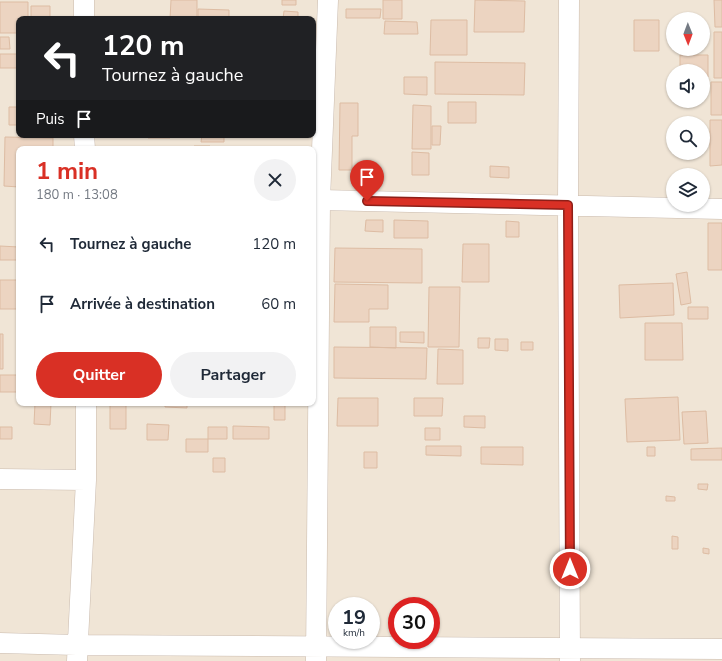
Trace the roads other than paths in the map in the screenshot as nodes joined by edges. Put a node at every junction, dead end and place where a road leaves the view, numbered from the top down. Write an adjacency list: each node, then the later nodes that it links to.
1 (84, 0): 4 (street)
2 (328, 0): 5 (street)
3 (569, 0): 6 (street)
4 (84, 16)
5 (320, 200): 6 (street); 14 (street)
6 (568, 205): 7 (street); 15 (street)
7 (722, 209)
8 (86, 406): 10 (street)
9 (0, 479): 10 (street)
10 (86, 480): 13 (street)
11 (0, 643): 13 (street)
12 (722, 649): 15 (street)
13 (77, 653): 14 (street)
14 (316, 654): 15 (street)
15 (570, 655)

